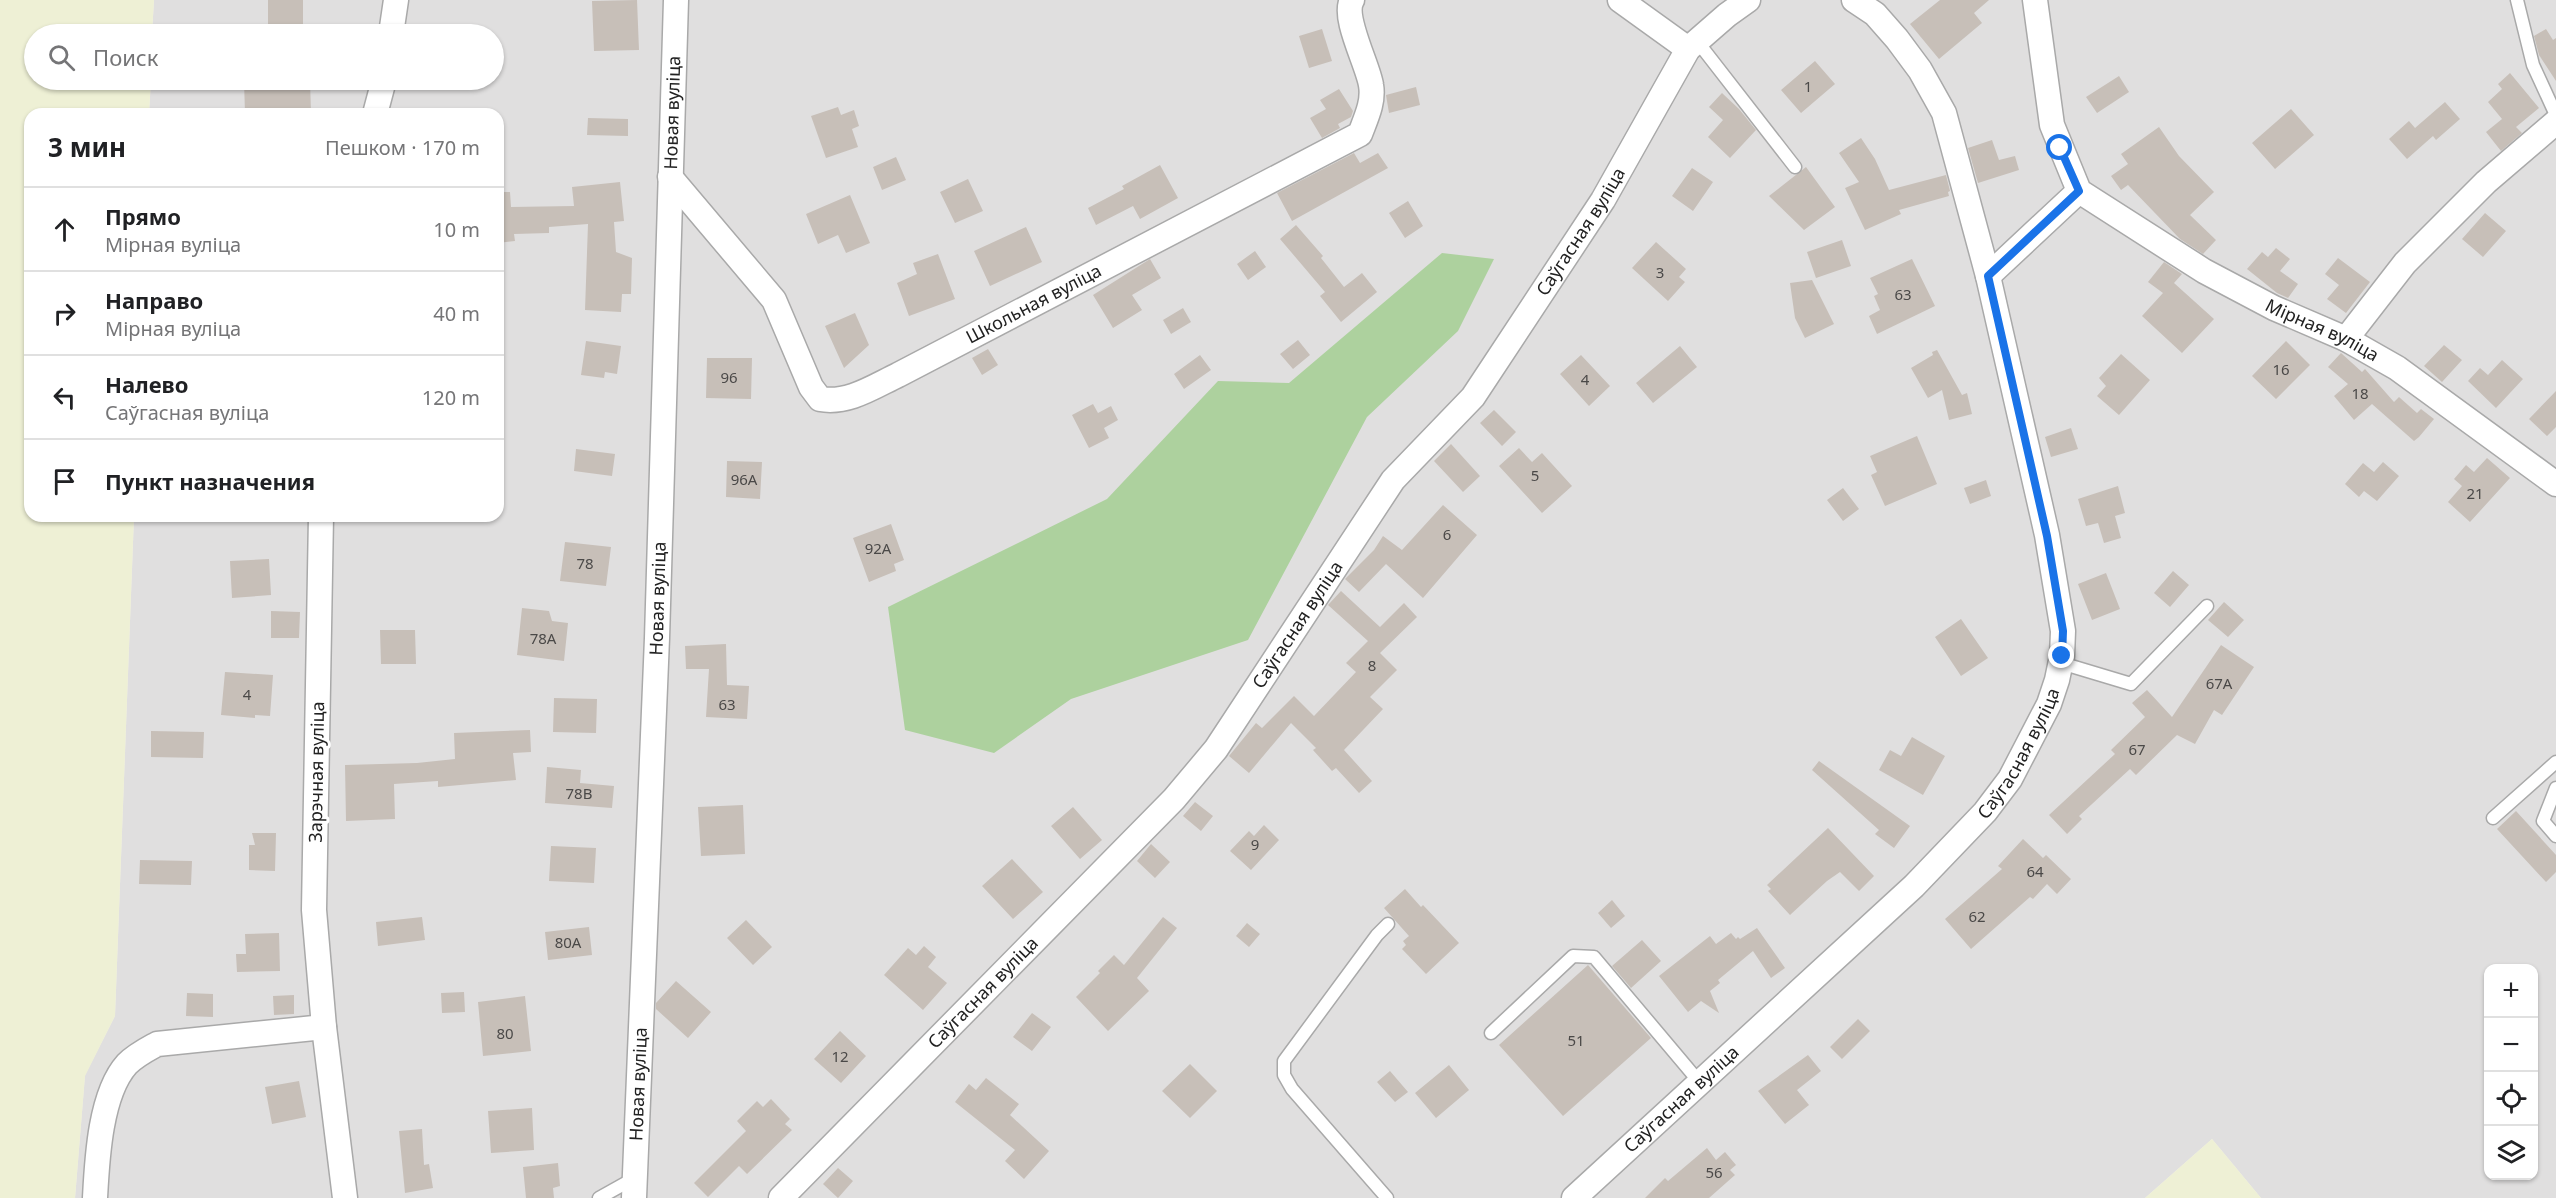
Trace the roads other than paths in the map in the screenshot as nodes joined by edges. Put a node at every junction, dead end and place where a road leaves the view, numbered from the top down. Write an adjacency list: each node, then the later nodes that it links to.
1 (396, 0): 9 (street)
2 (676, 0): 16 (street, Новая вуліца)
3 (1352, 0): 16 (street, Школьная вуліца)
4 (1620, 0): 10 (street)
5 (1748, 0): 10 (street, Саўгасная вуліца)
6 (1854, 0): 18 (street, Саўгасная вуліца)
7 (2035, 0): 17 (street)
8 (2517, 0): 13 (lane)
9 (392, 24)
10 (1693, 45): 15 (lane); 36 (street, Саўгасная вуліца)
11 (381, 90): 12 (street)
12 (377, 108)
13 (2556, 115)
14 (2556, 122): 19 (street)
15 (1795, 167)
16 (670, 177): 32 (street, Новая вуліца)
17 (2079, 191): 18 (street); 19 (street, Мірная вуліца)
18 (1988, 276): 23 (street, Саўгасная вуліца)
19 (2346, 339): 20 (street, Мірная вуліца)
20 (2556, 484)
21 (321, 522): 29 (street, Зарэчная вуліца)
22 (2208, 606): 23 (lane)
23 (2061, 663): 31 (street, Саўгасная вуліца)
24 (2556, 762): 26 (lane)
25 (2556, 788): 27 (lane)
26 (2493, 818)
27 (2556, 836)
28 (1388, 924): 37 (lane)
29 (324, 1027): 33 (street); 34 (street)
30 (1491, 1034): 31 (lane)
31 (1701, 1084): 38 (street, Саўгасная вуліца)
32 (634, 1189): 35 (lane)
33 (95, 1198)
34 (345, 1198)
35 (599, 1198)
36 (781, 1198)
37 (1387, 1198)
38 (1574, 1198)

